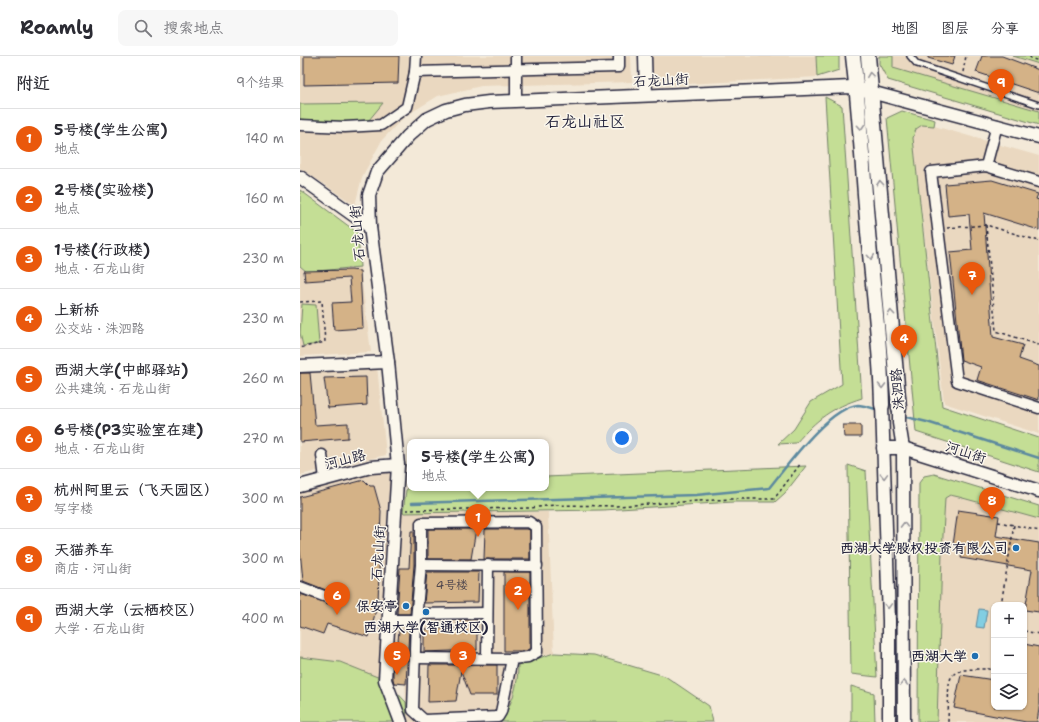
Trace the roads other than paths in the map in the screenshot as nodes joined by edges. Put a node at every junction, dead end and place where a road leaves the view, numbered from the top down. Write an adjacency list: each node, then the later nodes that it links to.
1 (416, 56): 9 (street)
2 (516, 56): 8 (street)
3 (619, 56): 8 (street)
4 (645, 56): 12 (street)
5 (853, 56): 10 (main road, 洙泗路)
6 (868, 56): 11 (main road, 洙泗路, one-way to 6)
7 (910, 56): 14 (lane)
8 (516, 69): 9 (street); 13 (street)
9 (416, 72): 15 (street)
10 (857, 88): 11 (street, 石龙山街); 12 (street, 石龙山街); 26 (main road, 洙泗路, one-way to 26)
11 (872, 93): 16 (street); 24 (main road, 洙泗路, one-way to 11)
12 (646, 96): 13 (street, 石龙山街)
13 (516, 101): 21 (street, 石龙山街)
14 (1039, 105)
15 (300, 125)
16 (997, 125): 17 (street); 18 (street)
17 (1039, 136)
18 (986, 166): 20 (street); 25 (street)
19 (300, 177): 21 (street)
20 (1039, 182)
21 (370, 227): 22 (street, 石龙山街)
22 (388, 362): 23 (street); 30 (street, 石龙山街)
23 (300, 366)
24 (899, 408): 28 (street, 洙泗路)
25 (1039, 408)
26 (882, 415): 27 (street, 洙泗路)
27 (883, 448): 28 (street, 河山街); 46 (street, 洙泗路, one-way to 46)
28 (903, 448): 33 (street, 河山街); 47 (street, 洙泗路, one-way to 28)
29 (322, 455): 31 (street)
30 (398, 465): 31 (street, 河山路); 41 (street, 石龙山街)
31 (325, 479): 32 (street, 河山路)
32 (300, 486)
33 (1039, 491)
34 (421, 565): 35 (street); 36 (street); 40 (street)
35 (488, 565): 36 (street); 39 (street)
36 (536, 566): 44 (street)
37 (300, 587): 38 (street)
38 (329, 598)
39 (487, 613): 40 (street); 43 (street)
40 (416, 617): 41 (street); 42 (street)
41 (389, 620): 45 (street, 石龙山街)
42 (415, 658): 43 (street); 44 (street)
43 (487, 658): 44 (street)
44 (512, 659)
45 (401, 722)
46 (889, 722)
47 (904, 722)

